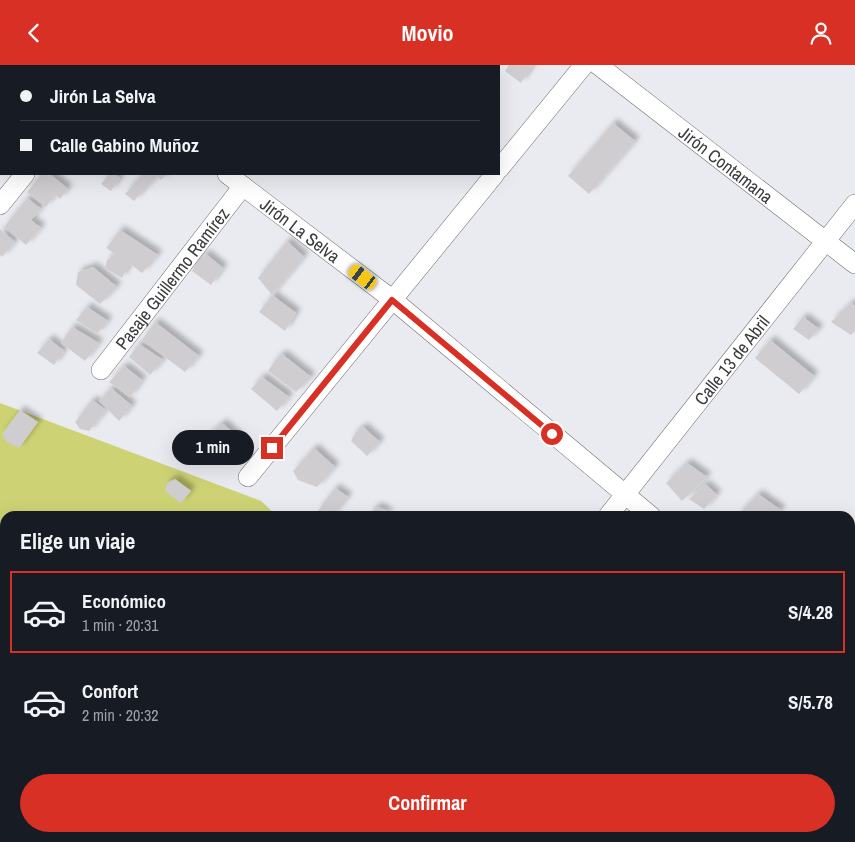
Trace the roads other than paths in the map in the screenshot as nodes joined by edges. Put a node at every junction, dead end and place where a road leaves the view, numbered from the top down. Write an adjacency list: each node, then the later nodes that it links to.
1 (584, 65): 3 (street)
2 (598, 65): 10 (street, Jirón Contamana)
3 (500, 168)
4 (24, 175): 9 (street)
5 (228, 175): 7 (street, Jirón La Selva)
6 (494, 175): 12 (street)
7 (243, 186): 12 (street, Jirón La Selva); 13 (street, Pasaje Guillermo Ramírez)
8 (855, 204): 10 (street, Calle 13 de Abril)
9 (0, 205)
10 (825, 242): 11 (street, Jirón Contamana); 15 (street, Calle 13 de Abril)
11 (855, 264)
12 (392, 300): 14 (street); 15 (street, Jirón La Selva)
13 (102, 370)
14 (248, 477)
15 (624, 495): 16 (street, Calle 13 de Abril); 17 (street, Jirón La Selva)
16 (612, 511)
17 (645, 511)

